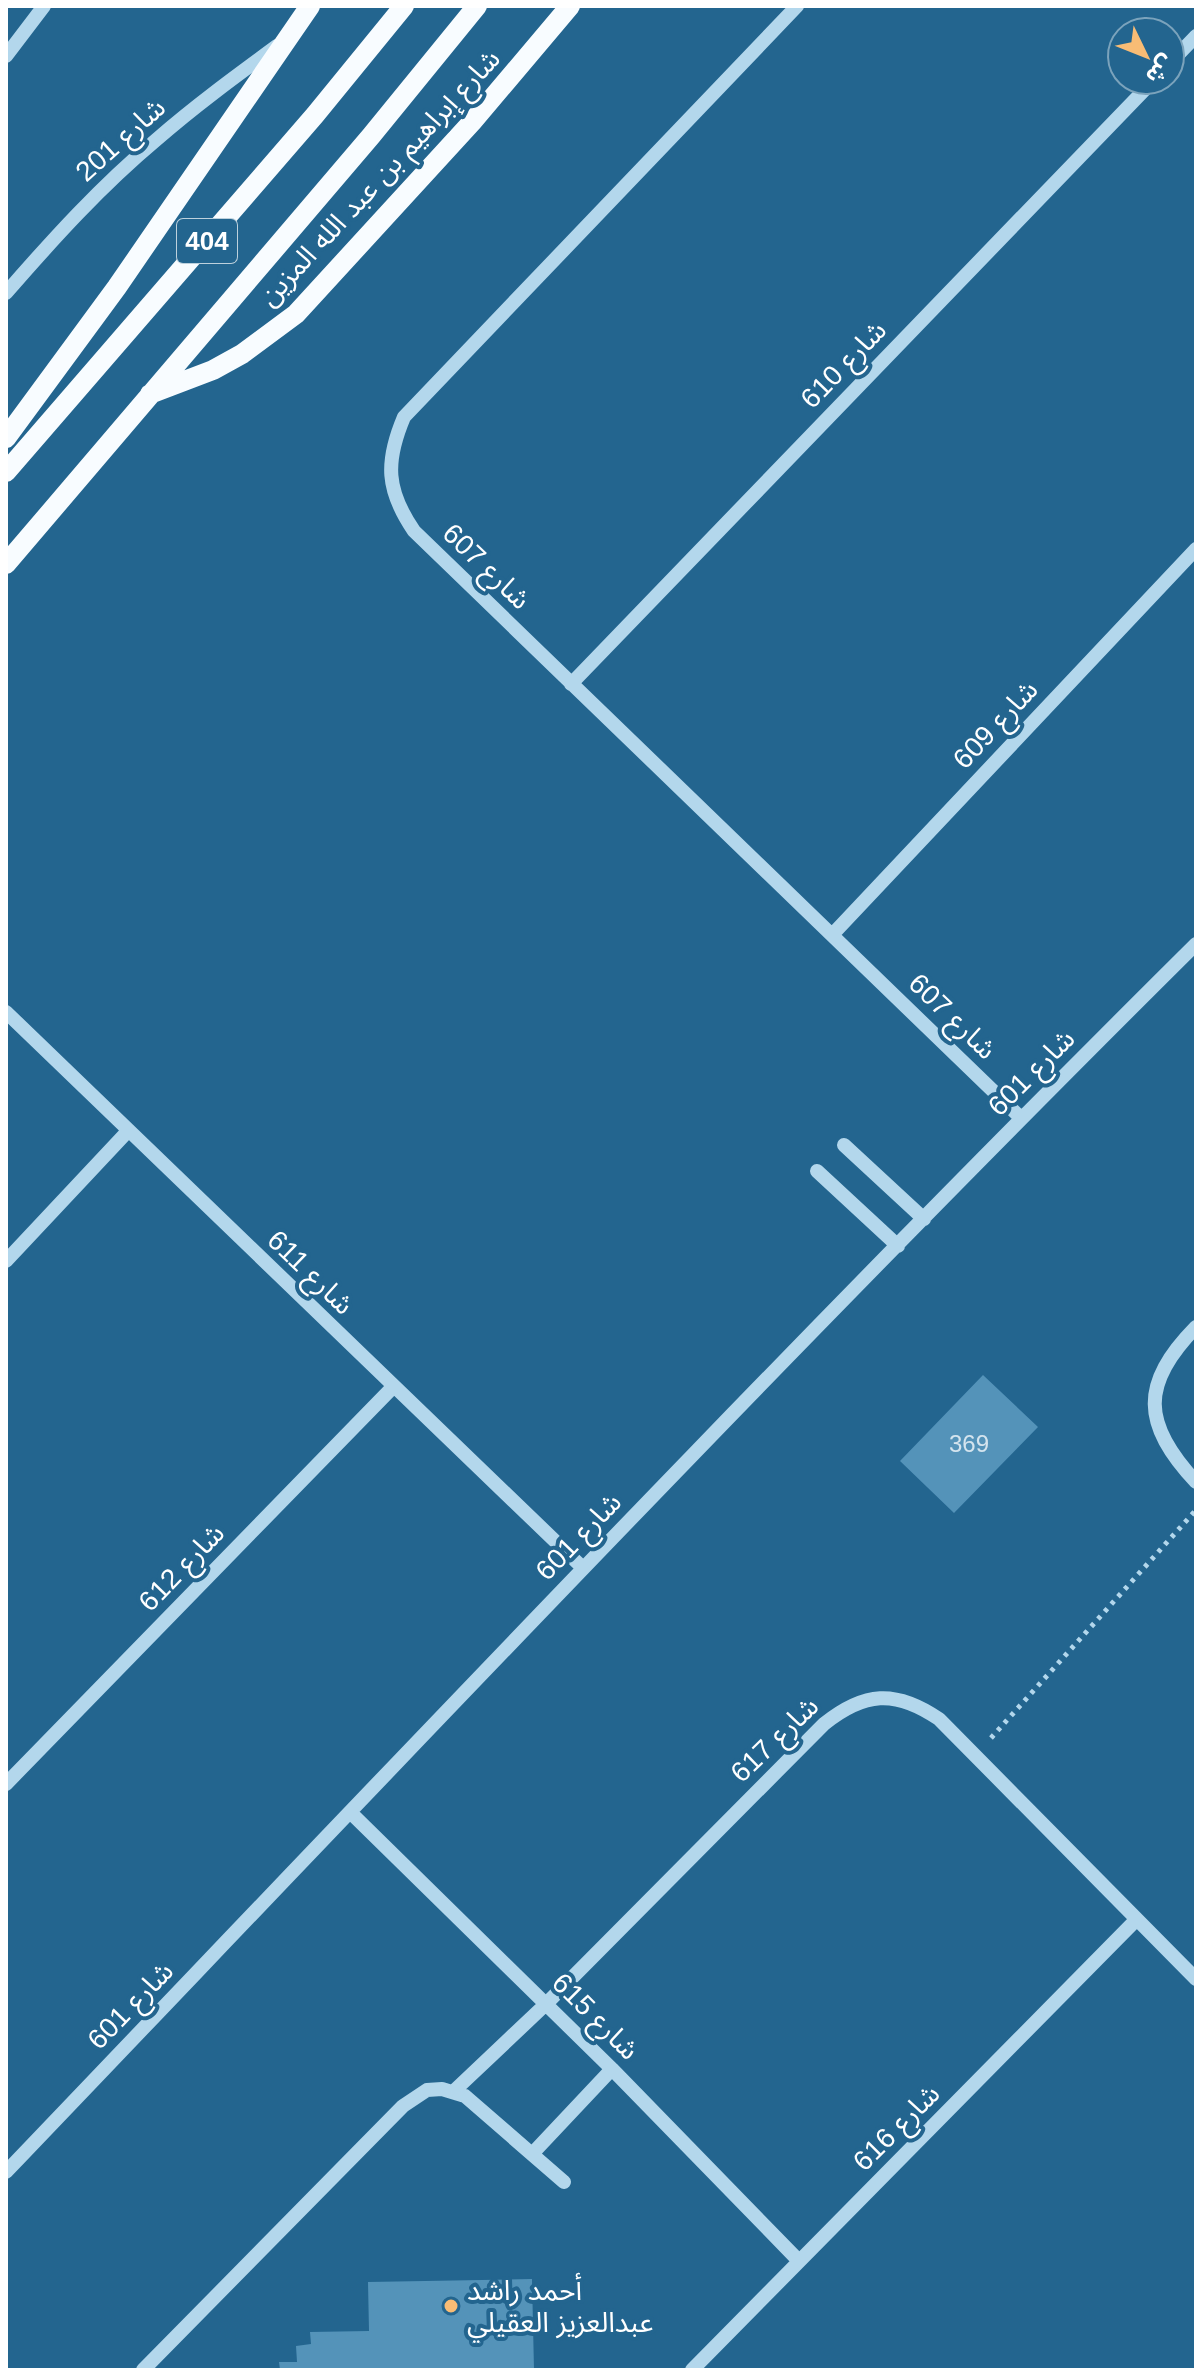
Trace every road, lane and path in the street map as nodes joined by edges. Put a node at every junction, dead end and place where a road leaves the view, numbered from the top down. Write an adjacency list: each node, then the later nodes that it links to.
1 (44, 6): 8 (street)
2 (310, 6): 7 (main road, 404)
3 (404, 6): 13 (main road, 404)
4 (477, 6): 11 (main road, شارع إبراهيم بن عبد الله المزين)
5 (570, 6): 11 (main road, شارع إبراهيم بن عبد الله المزين)
6 (797, 6): 16 (street, شارع 607)
7 (284, 41): 10 (street, شارع 201); 12 (main road, 404)
8 (6, 56)
9 (1139, 96): 16 (street, شارع 610)
10 (6, 293)
11 (150, 394): 15 (main road)
12 (6, 438)
13 (6, 472)
14 (1196, 549): 17 (street, شارع 609)
15 (6, 564)
16 (571, 684): 17 (street, شارع 607)
17 (832, 935): 20 (street, شارع 607)
18 (1196, 944): 20 (street, شارع 601)
19 (6, 1012): 21 (street, شارع 611)
20 (1021, 1118): 24 (street, شارع 601)
21 (128, 1131): 26 (street); 28 (street, شارع 611)
22 (844, 1145): 24 (street)
23 (817, 1171): 25 (street)
24 (924, 1219): 25 (street, شارع 601)
25 (898, 1246): 31 (street, شارع 601)
26 (6, 1261)
27 (1196, 1327): 29 (street)
28 (393, 1387): 31 (street, شارع 611); 33 (street, شارع 612)
29 (1196, 1482)
30 (1196, 1510): 32 (path)
31 (583, 1568): 34 (street, شارع 601)
32 (976, 1755): 35 (street, شارع 617); 37 (street, شارع 617)
33 (6, 1784)
34 (350, 1812): 37 (street, شارع 615); 41 (street, شارع 601)
35 (1136, 1920): 36 (street, شارع 617); 43 (street, شارع 616)
36 (1196, 1979)
37 (547, 2003): 38 (street, شارع 615); 39 (street, شارع 617)
38 (612, 2069): 40 (street); 43 (street, شارع 615)
39 (454, 2091): 40 (street); 44 (street)
40 (532, 2154): 42 (street)
41 (6, 2172)
42 (564, 2182)
43 (799, 2261): 45 (street, شارع 616)
44 (143, 2370)
45 (692, 2370)

